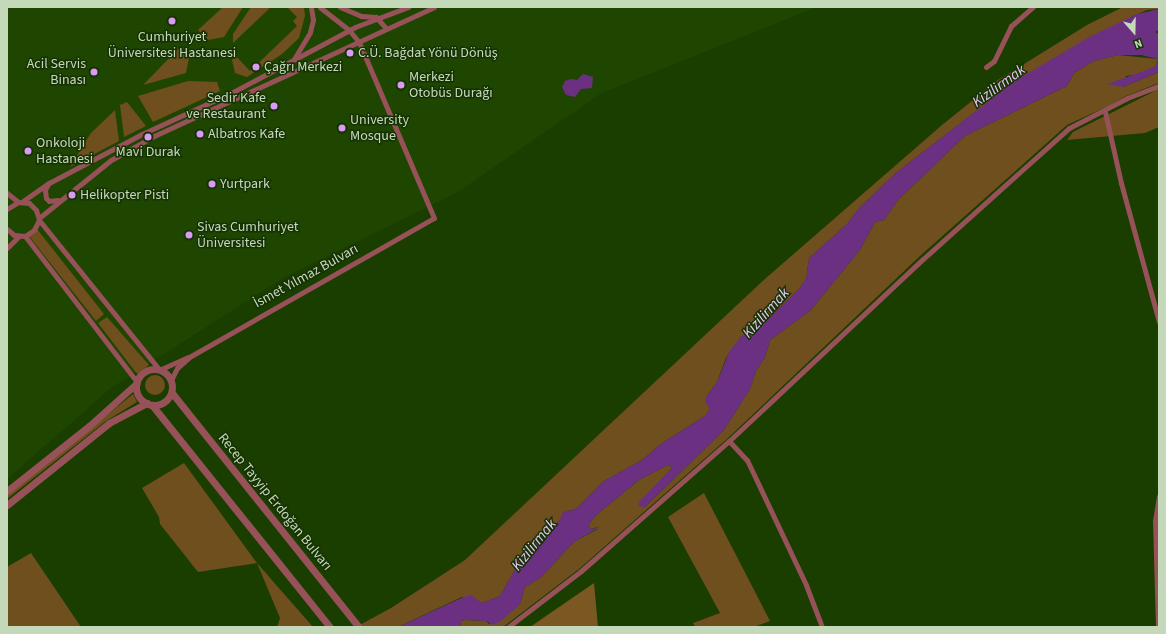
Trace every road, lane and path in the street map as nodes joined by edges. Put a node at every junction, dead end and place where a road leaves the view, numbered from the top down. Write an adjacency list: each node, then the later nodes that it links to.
1 (311, 7): 11 (street)
2 (320, 7): 9 (street)
3 (340, 7): 7 (street)
4 (408, 7): 7 (street)
5 (434, 7): 8 (street)
6 (1033, 7): 12 (street)
7 (376, 17): 8 (street); 9 (street)
8 (386, 28): 10 (street)
9 (349, 30): 10 (street); 11 (street)
10 (359, 42): 17 (street); 25 (street, İsmet Yılmaz Bulvarı)
11 (292, 61): 15 (street)
12 (986, 67)
13 (1159, 86): 14 (street)
14 (1105, 112): 24 (street); 31 (street)
15 (49, 183): 17 (street); 18 (street)
16 (7, 193): 18 (street)
17 (59, 200): 20 (street)
18 (21, 202): 19 (street); 20 (street)
19 (7, 209)
20 (39, 219): 22 (street); 26 (street)
21 (7, 230): 22 (street)
22 (22, 236): 23 (street); 28 (street)
23 (7, 248)
24 (1159, 322)
25 (191, 356): 26 (street, İsmet Yılmaz Bulvarı); 27 (street, İsmet Yılmaz Bulvarı)
26 (159, 370): 27 (street); 28 (street, İsmet Yılmaz Bulvarı)
27 (171, 380): 29 (street)
28 (137, 382): 30 (street); 32 (street, İsmet Yılmaz Bulvarı)
29 (172, 393): 30 (street); 36 (street, Recep Tayyip Erdoğan Bulvarı)
30 (150, 404): 34 (street); 35 (street)
31 (729, 441): 37 (street); 38 (street)
32 (7, 491)
33 (1159, 496): 39 (street)
34 (7, 505)
35 (330, 627)
36 (359, 627)
37 (508, 627)
38 (822, 627)
39 (1158, 627)

